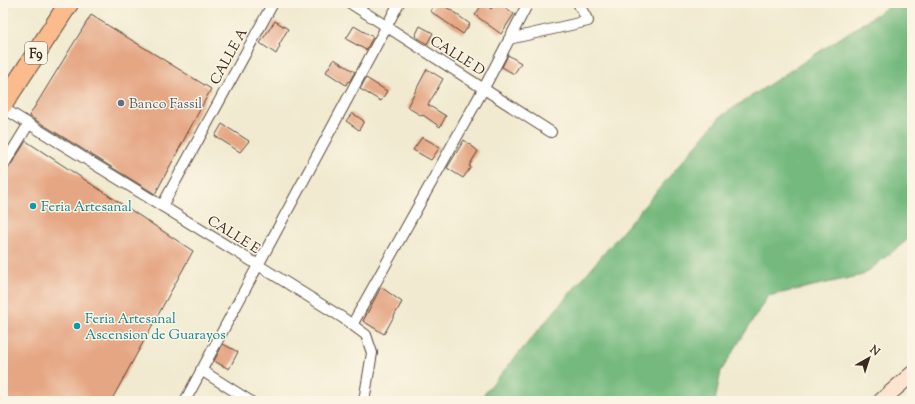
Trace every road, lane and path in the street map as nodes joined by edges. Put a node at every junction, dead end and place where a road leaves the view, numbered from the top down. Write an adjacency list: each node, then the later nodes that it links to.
1 (69, 3): 10 (highway, F9)
2 (273, 3): 15 (street, CALLE A)
3 (350, 3): 7 (street, CALLE D)
4 (399, 3): 7 (street)
5 (528, 3): 8 (street)
6 (578, 3): 8 (street)
7 (386, 27): 9 (street, CALLE D); 16 (street)
8 (509, 39): 9 (street)
9 (484, 88): 13 (street, CALLE D); 17 (street)
10 (3, 104)
11 (3, 108): 12 (street, CALLE E)
12 (28, 125): 14 (street); 15 (street, CALLE E)
13 (551, 132)
14 (3, 166)
15 (162, 206): 16 (street, CALLE E)
16 (258, 265): 17 (street, CALLE E); 18 (street)
17 (352, 325): 22 (street, CALLE E)
18 (201, 370): 20 (street); 21 (street)
19 (912, 374): 23 (main road)
20 (185, 401)
21 (250, 401)
22 (364, 401)
23 (881, 401)

